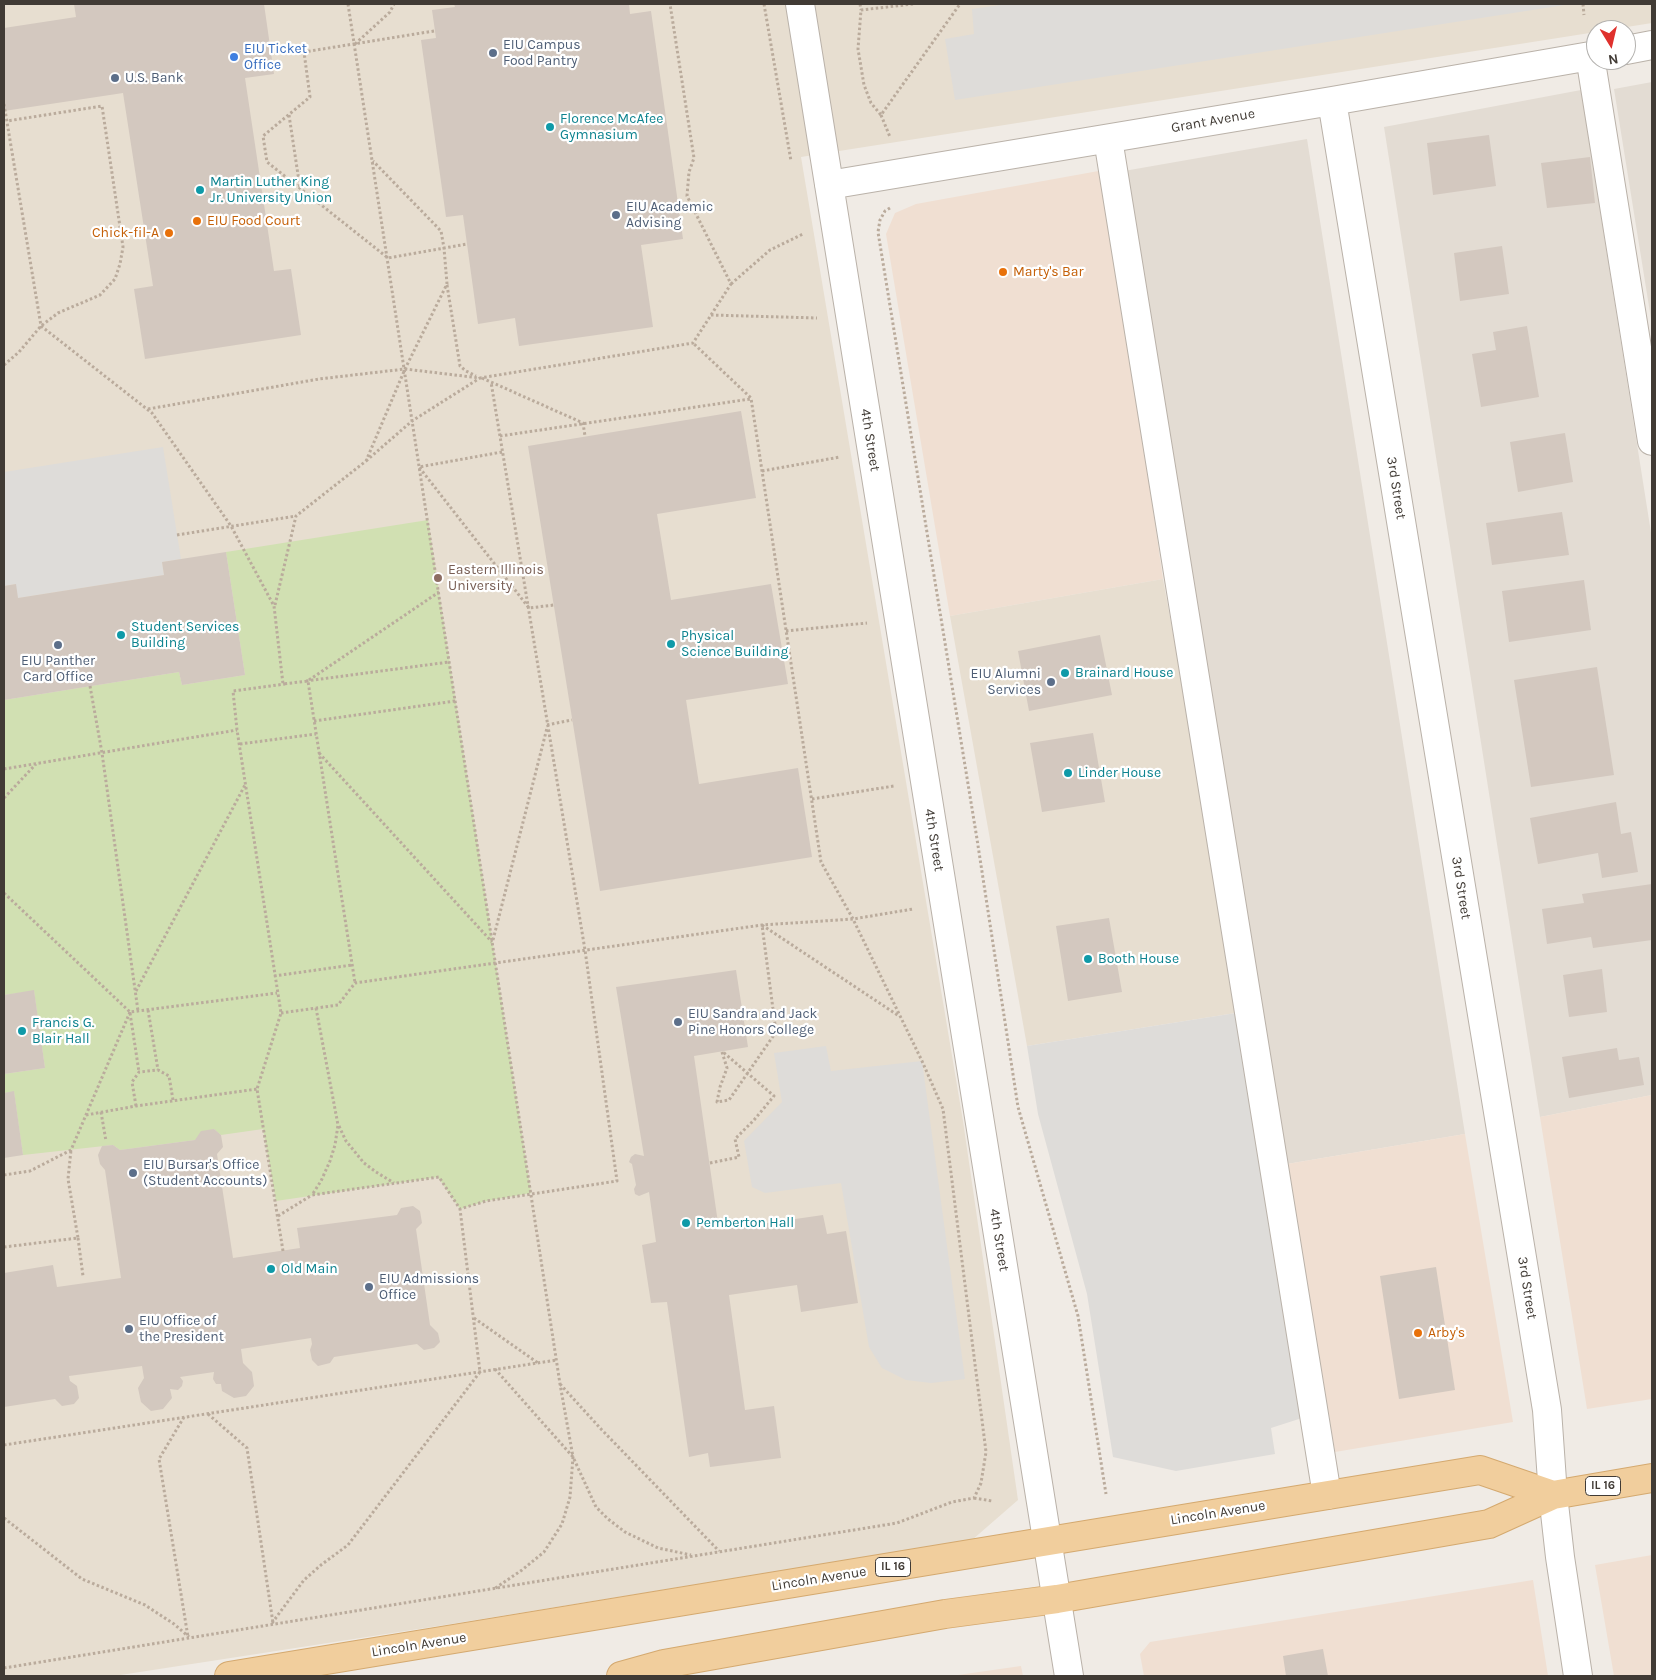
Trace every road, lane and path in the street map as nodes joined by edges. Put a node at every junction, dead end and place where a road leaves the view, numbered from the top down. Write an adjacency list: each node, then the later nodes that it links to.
1 (348, 4): 12 (path)
2 (394, 4): 12 (path)
3 (670, 4): 33 (path)
4 (800, 4): 25 (street, 4th Street)
5 (860, 4): 9 (path)
6 (913, 4): 9 (path)
7 (960, 4): 20 (path)
8 (1582, 4): 10 (path)
9 (860, 10): 20 (path)
10 (1584, 15)
11 (434, 31): 12 (path)
12 (354, 44): 19 (path); 24 (path)
13 (1652, 45): 14 (street)
14 (1636, 48)
15 (1586, 56): 17 (street, Grant Avenue)
16 (1595, 70): 48 (street)
17 (1332, 101): 23 (street, Grant Avenue); 136 (street, 3rd Street)
18 (4, 104): 21 (path)
19 (289, 114): 26 (path); 26 (path)
20 (881, 115): 22 (path)
21 (6, 120): 36 (path); 36 (path)
22 (890, 137)
23 (1108, 139): 25 (street, Grant Avenue); 137 (street)
24 (373, 161): 30 (path); 31 (path)
25 (829, 184): 141 (street, 4th Street)
26 (300, 188): 31 (path)
27 (891, 207): 135 (path)
28 (803, 234): 33 (path)
29 (467, 244): 30 (path)
30 (444, 248): 31 (path); 32 (path)
31 (388, 258): 39 (path)
32 (447, 284): 39 (path); 40 (path)
33 (731, 284): 34 (path)
34 (711, 315): 35 (path); 37 (path)
35 (818, 318)
36 (41, 326): 38 (path); 43 (path)
37 (693, 343): 40 (path); 42 (path)
38 (4, 365)
39 (405, 369): 40 (path); 43 (path); 44 (path); 51 (path)
40 (480, 378): 41 (path); 44 (path)
41 (491, 382): 45 (path); 46 (path)
42 (751, 398): 45 (path); 53 (path)
43 (148, 409): 55 (path)
44 (412, 421): 51 (path); 52 (path)
45 (583, 423): 46 (path); 47 (path)
46 (500, 436): 49 (path)
47 (585, 436)
48 (1652, 441)
49 (502, 452): 52 (path); 60 (path)
50 (840, 457): 53 (path)
51 (366, 461): 54 (path)
52 (419, 467): 57 (path); 60 (path)
53 (762, 471): 62 (path)
54 (296, 516): 55 (path); 59 (path)
55 (231, 526): 56 (path); 59 (path)
56 (177, 535)
57 (439, 592): 63 (path); 64 (path)
58 (554, 605): 60 (path)
59 (274, 606): 65 (path)
60 (529, 608): 70 (path)
61 (867, 623): 62 (path)
62 (786, 632): 81 (path)
63 (449, 662): 64 (path); 67 (path)
64 (308, 681): 65 (path); 69 (path)
65 (283, 684): 71 (path)
66 (90, 686): 75 (path)
67 (456, 702): 69 (path); 88 (path)
68 (572, 720): 70 (path)
69 (314, 721): 72 (path)
70 (548, 725): 88 (path); 89 (path)
71 (237, 730): 73 (path); 75 (path)
72 (316, 734): 73 (path); 74 (path)
73 (240, 744): 78 (path)
74 (319, 752): 88 (path); 91 (path)
75 (102, 753): 76 (path); 94 (path)
76 (36, 763): 77 (path); 80 (path)
77 (4, 769)
78 (245, 784): 92 (path); 94 (path)
79 (894, 786): 81 (path)
80 (4, 798)
81 (812, 799): 86 (path)
82 (4, 893): 83 (path)
83 (10, 898): 84 (path); 99 (path)
84 (4, 899)
85 (914, 909): 86 (path)
86 (853, 919): 87 (path); 101 (path)
87 (762, 925): 89 (path); 101 (path); 104 (path)
88 (492, 943): 90 (path)
89 (585, 950): 90 (path); 116 (path)
90 (496, 962): 93 (path); 116 (path)
91 (352, 965): 92 (path); 93 (path)
92 (274, 976): 95 (path)
93 (354, 983): 96 (path)
94 (135, 992): 98 (path)
95 (277, 993): 97 (path); 100 (path)
96 (316, 1008): 100 (path); 110 (path)
97 (148, 1010): 98 (path); 102 (path)
98 (138, 1011): 99 (path)
99 (130, 1012): 103 (path); 109 (path)
100 (281, 1013): 105 (path)
101 (900, 1016): 138 (path)
102 (158, 1070): 103 (path); 106 (path)
103 (139, 1072): 107 (path)
104 (748, 1074): 104 (path); 113 (path)
105 (257, 1089): 106 (path); 119 (path)
106 (173, 1100): 107 (path)
107 (136, 1106): 108 (path)
108 (101, 1112): 109 (path); 111 (path)
109 (86, 1115): 112 (path)
110 (338, 1125): 115 (path); 117 (path)
111 (106, 1141)
112 (71, 1150): 114 (path); 120 (path)
113 (710, 1163)
114 (4, 1175)
115 (394, 1183): 117 (path); 118 (path)
116 (531, 1193): 118 (path); 125 (path)
117 (312, 1194): 119 (path)
118 (460, 1209): 124 (path)
119 (278, 1216): 122 (path)
120 (78, 1238): 121 (path); 123 (path)
121 (4, 1247)
122 (284, 1251)
123 (83, 1276)
124 (474, 1318): 126 (path); 128 (path)
125 (557, 1360): 126 (path); 129 (path)
126 (538, 1363): 127 (path)
127 (495, 1369): 128 (path); 133 (path)
128 (480, 1372): 130 (path); 146 (path)
129 (560, 1384): 133 (path); 142 (path)
130 (207, 1413): 131 (path); 146 (path)
131 (184, 1417): 132 (path); 147 (path)
132 (4, 1445)
133 (573, 1457): 143 (path); 144 (path)
134 (1652, 1478): 136 (main road, Lincoln Avenue / IL 16)
135 (1106, 1494)
136 (1553, 1494): 137 (main road, Lincoln Avenue / IL 16); 145 (main road, Lincoln Avenue / IL 16); 153 (street, 3rd Street)
137 (1327, 1495): 141 (main road, Lincoln Avenue / IL 16)
138 (974, 1498): 139 (path); 142 (path)
139 (992, 1501)
140 (4, 1518): 147 (path)
141 (1047, 1541): 145 (street, 4th Street); 150 (main road, Lincoln Avenue / IL 16)
142 (720, 1552): 143 (path)
143 (694, 1556): 144 (path)
144 (493, 1590): 146 (path)
145 (1056, 1599): 149 (main road, Lincoln Avenue / IL 16); 152 (street, 4th Street)
146 (273, 1623): 147 (path)
147 (188, 1637): 148 (path)
148 (4, 1668)
149 (665, 1670): 151 (main road, Lincoln Avenue / IL 16)
150 (229, 1676)
151 (621, 1676)
152 (1069, 1676)
153 (1578, 1676)

